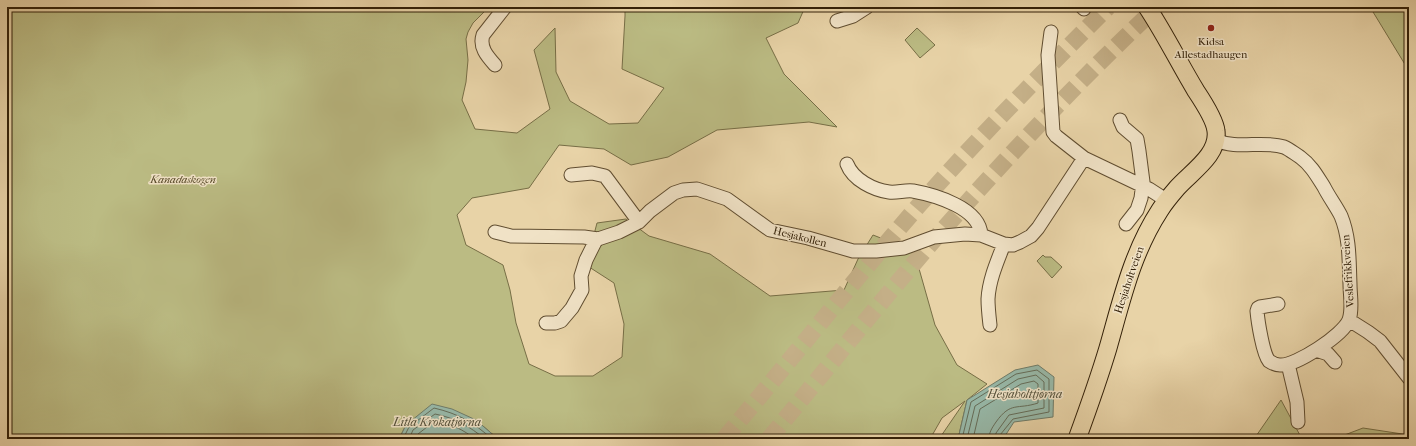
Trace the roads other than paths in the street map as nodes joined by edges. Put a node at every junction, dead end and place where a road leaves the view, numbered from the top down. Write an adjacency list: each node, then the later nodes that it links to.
1 (505, 7): 6 (street)
2 (867, 7): 4 (street)
3 (1153, 9): 8 (main road)
4 (837, 21)
5 (1051, 32): 9 (street)
6 (494, 65)
7 (1120, 120): 12 (street)
8 (1216, 140): 13 (main road, Hesjaholtveien); 21 (street, Veslefrikkveien)
9 (1084, 158): 12 (street); 19 (street)
10 (847, 164): 17 (street)
11 (571, 175): 14 (street)
12 (1143, 185): 13 (street); 15 (street)
13 (1168, 199): 29 (main road, Hesjaholtveien)
14 (639, 222): 17 (street, Hesjakollen); 18 (street, Hesjakollen)
15 (1126, 224)
16 (495, 232): 18 (street, Hesjakollen)
17 (981, 235): 19 (street, Hesjakollen)
18 (598, 239): 22 (street)
19 (1004, 244): 23 (street)
20 (1278, 304): 26 (street)
21 (1349, 320): 24 (street, Veslefrikkveien); 27 (street, Veslefrikkveien)
22 (546, 323)
23 (990, 325)
24 (1316, 350): 25 (street); 26 (street, Veslefrikkveien)
25 (1335, 362)
26 (1288, 364): 28 (street)
27 (1409, 378)
28 (1298, 422)
29 (1077, 439)

